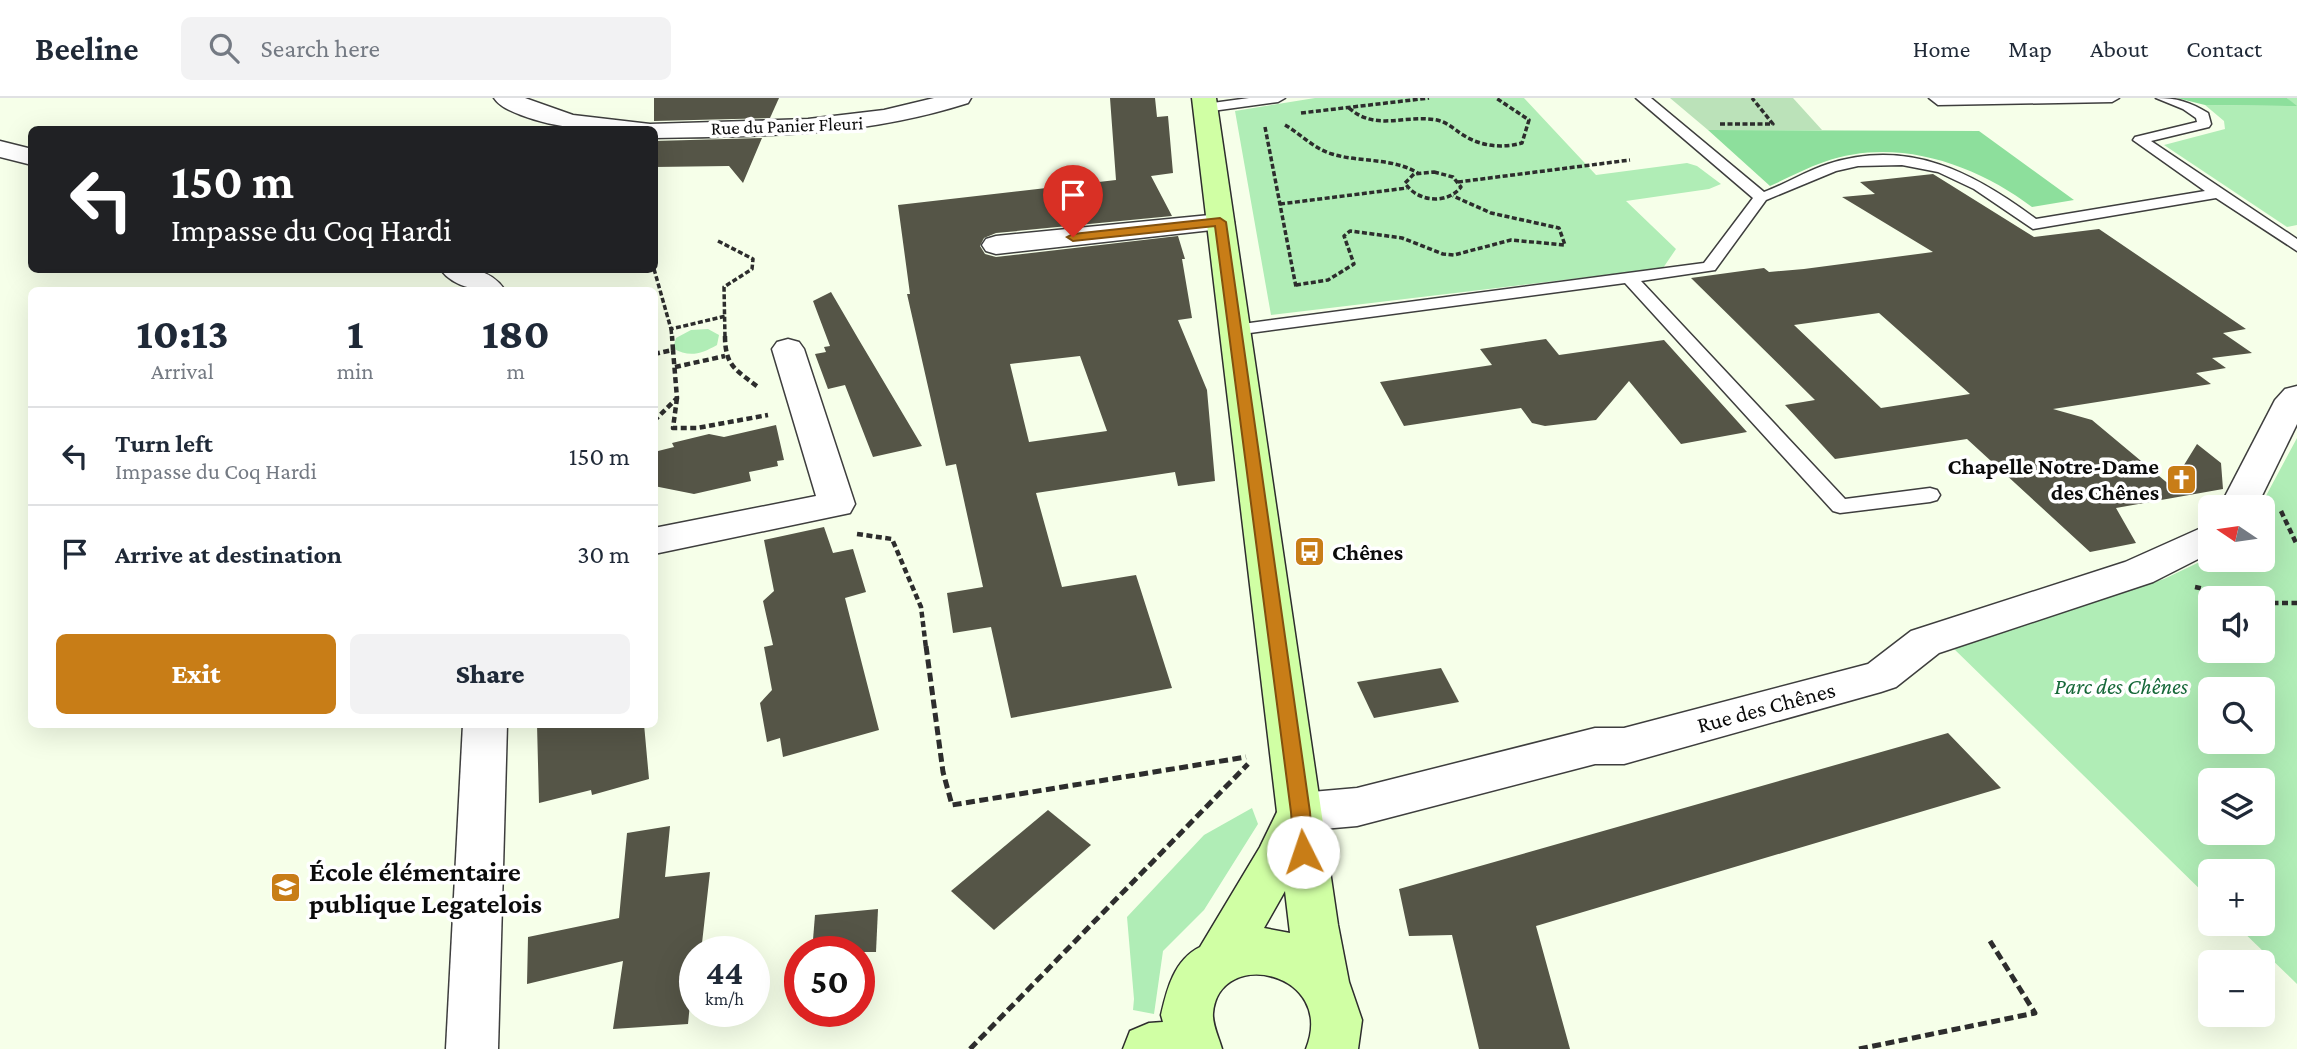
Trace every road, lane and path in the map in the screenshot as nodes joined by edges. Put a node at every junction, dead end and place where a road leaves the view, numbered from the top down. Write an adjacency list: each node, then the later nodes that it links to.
1 (506, 98): 17 (street)
2 (958, 98): 18 (street, Rue du Panier Fleuri)
3 (1279, 98): 11 (lane)
4 (1429, 98): 12 (path)
5 (1496, 98): 12 (path)
6 (1643, 98): 27 (lane)
7 (1752, 98): 16 (path)
8 (1936, 98): 9 (lane)
9 (2112, 98)
10 (2163, 98): 25 (lane)
11 (1204, 103): 29 (main road)
12 (1349, 108): 13 (path)
13 (1294, 114)
14 (1263, 118): 28 (path)
15 (1281, 123): 22 (path)
16 (1719, 124)
17 (608, 126)
18 (658, 130)
19 (0, 149): 20 (street)
20 (28, 157)
21 (1630, 160): 23 (path)
22 (1418, 173): 23 (path); 24 (path)
23 (1458, 182): 26 (path)
24 (1407, 188): 26 (path); 28 (path)
25 (2217, 193): 27 (lane); 32 (lane)
26 (1453, 196): 36 (path)
27 (1761, 198): 35 (lane)
28 (1280, 204): 36 (path)
29 (1220, 222): 31 (street); 41 (main road)
30 (718, 241): 39 (path)
31 (996, 245)
32 (2297, 246)
33 (462, 273): 37 (street)
34 (655, 273): 40 (path)
35 (1629, 278): 41 (lane); 52 (lane)
36 (1296, 285): 38 (path)
37 (487, 287)
38 (1298, 294)
39 (726, 316): 40 (path); 45 (path)
40 (671, 329): 43 (path)
41 (1235, 330): 64 (main road)
42 (788, 349): 54 (street)
43 (673, 350): 44 (path); 46 (path)
44 (658, 353)
45 (725, 355): 46 (path); 47 (path)
46 (675, 367): 49 (path)
47 (762, 390)
48 (2297, 396): 53 (street)
49 (677, 398): 50 (path); 51 (path)
50 (778, 413)
51 (658, 417)
52 (1930, 495)
53 (2244, 495)
54 (837, 504): 56 (street); 70 (path)
55 (2280, 508): 58 (path)
56 (658, 540)
57 (2198, 543): 64 (street, Rue des Chênes)
58 (2297, 545)
59 (2192, 586): 60 (path)
60 (2198, 587)
61 (2275, 603): 62 (path)
62 (2297, 603)
63 (485, 728): 69 (street)
64 (1300, 812): 66 (main road); 67 (main road)
65 (1990, 942): 72 (path)
66 (1219, 961): 67 (main road); 68 (main road)
67 (1324, 986): 71 (main road)
68 (1178, 1045)
69 (472, 1049)
70 (970, 1049)
71 (1332, 1049)
72 (1859, 1049)

